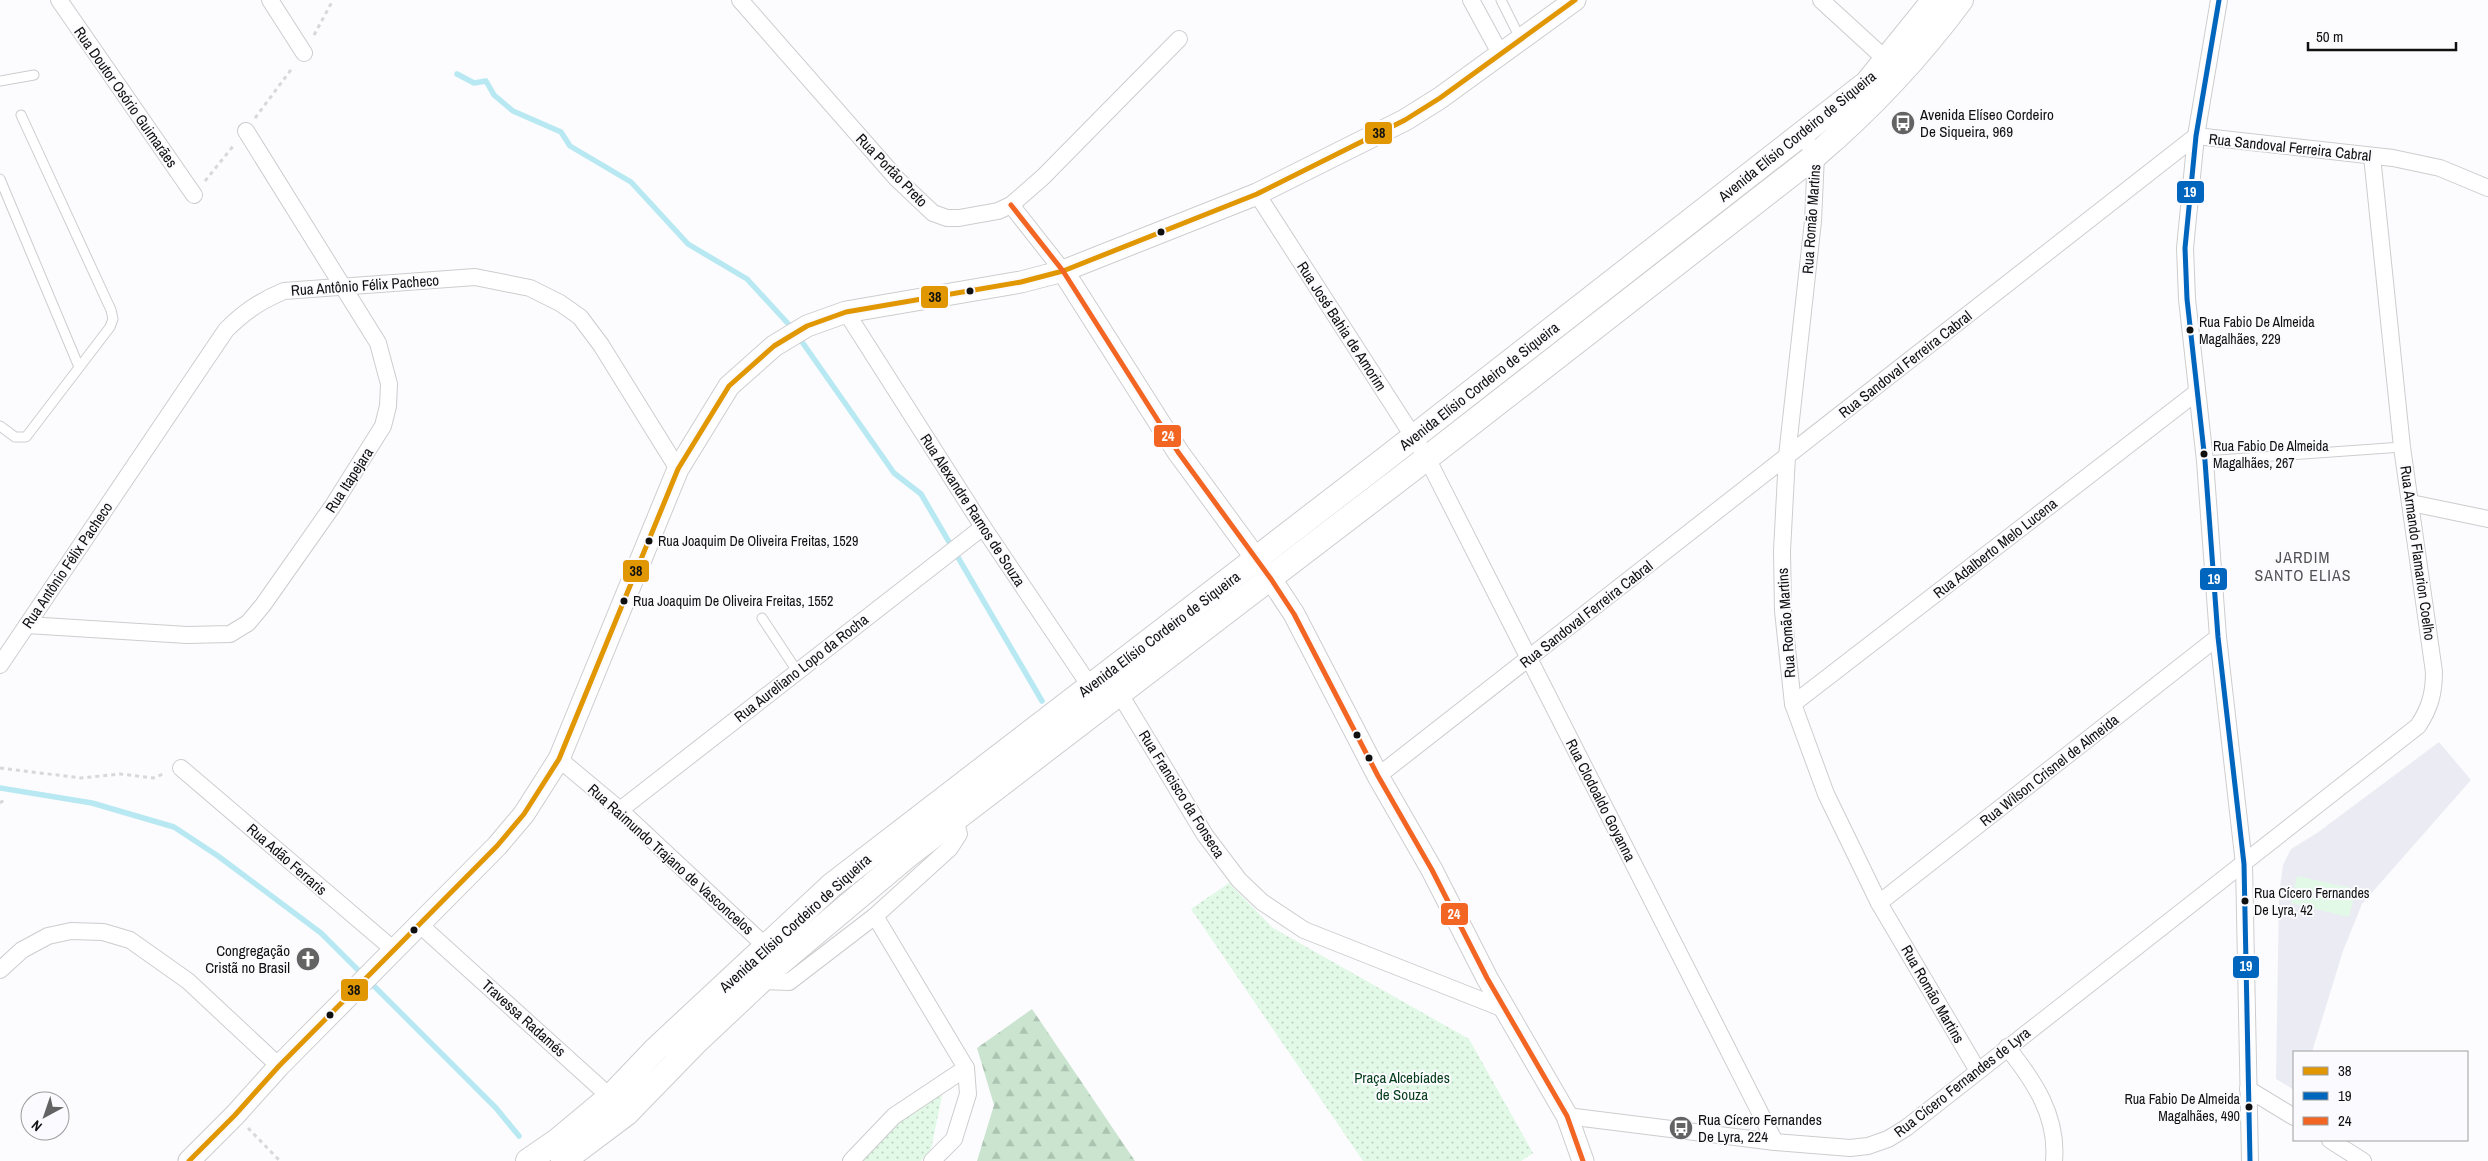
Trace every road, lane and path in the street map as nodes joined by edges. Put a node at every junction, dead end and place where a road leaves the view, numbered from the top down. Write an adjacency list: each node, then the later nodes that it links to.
1 (59, 0): 28 (street, Rua Doutor Osório Guimarães)
2 (270, 0): 14 (street)
3 (333, 0): 14 (path)
4 (740, 0): 29 (street, Rua Portão Preto)
5 (1472, 0): 15 (street)
6 (1500, 0): 13 (lane)
7 (1576, 0): 13 (street)
8 (1821, 0): 16 (street)
9 (1934, 0): 16 (main road, Avenida Elísio Cordeiro de Siqueira)
10 (1961, 0): 16 (main road, Avenida Elísio Cordeiro de Siqueira)
11 (2219, 0): 22 (street)
12 (1179, 38): 29 (street, Rua Portão Preto)
13 (1521, 40): 15 (street)
14 (304, 53): 20 (path)
15 (1501, 55): 27 (street)
16 (1894, 68): 21 (main road, Avenida Elísio Cordeiro de Siqueira); 23 (main road, Avenida Elísio Cordeiro de Siqueira)
17 (34, 75): 18 (lane)
18 (0, 81)
19 (21, 115): 33 (lane)
20 (246, 130): 28 (path); 31 (street, Rua Itapejara)
21 (1802, 135): 23 (street, Rua Romão Martins); 36 (main road, Avenida Elísio Cordeiro de Siqueira)
22 (2196, 136): 24 (street, Rua Sandoval Ferreira Cabral); 34 (street); 38 (street, Rua Sandoval Ferreira Cabral)
23 (1816, 155): 38 (street, Rua Romão Martins); 39 (main road, Avenida Elísio Cordeiro de Siqueira)
24 (2372, 156): 26 (street, Rua Sandoval Ferreira Cabral); 37 (street, Rua Armando Flamarion Coelho)
25 (0, 179): 33 (lane)
26 (2488, 188)
27 (1257, 194): 30 (street); 36 (street, Rua José Bahia de Amorim)
28 (194, 195)
29 (1011, 205): 30 (street)
30 (1063, 271): 32 (street); 45 (street)
31 (342, 285): 41 (street, Rua Antônio Félix Pacheco); 48 (street, Rua Antônio Félix Pacheco); 48 (street, Rua Itapejara)
32 (837, 315): 41 (street); 44 (street, Rua Alexandre Ramos de Souza)
33 (79, 367): 35 (lane)
34 (2197, 392): 40 (street); 55 (street, Rua Adalberto Melo Lucena)
35 (0, 426)
36 (1414, 437): 39 (street, Rua José Bahia de Amorim); 45 (main road, Avenida Elísio Cordeiro de Siqueira)
37 (2402, 447): 40 (lane); 42 (street, Rua Armando Flamarion Coelho)
38 (1787, 456): 50 (street, Rua Sandoval Ferreira Cabral); 55 (street, Rua Romão Martins)
39 (1427, 458): 46 (main road, Avenida Elísio Cordeiro de Siqueira); 50 (street, Rua Clodoaldo Goyanna)
40 (2205, 461): 49 (street)
41 (678, 469): 56 (street)
42 (2411, 503): 43 (street); 64 (street, Rua Armando Flamarion Coelho)
43 (2488, 519)
44 (983, 527): 52 (street, Rua Aureliano Lopo da Rocha); 53 (street, Rua Alexandre Ramos de Souza)
45 (1257, 560): 46 (street); 53 (main road, Avenida Elísio Cordeiro de Siqueira)
46 (1271, 579): 54 (main road, Avenida Elísio Cordeiro de Siqueira); 59 (street)
47 (762, 618): 52 (lane)
48 (27, 625): 51 (street, Rua Antônio Félix Pacheco)
49 (2218, 637): 64 (street); 65 (street, Rua Wilson Crisnel de Almeida)
50 (1528, 658): 59 (street, Rua Sandoval Ferreira Cabral); 86 (street, Rua Clodoaldo Goyanna)
51 (0, 665)
52 (797, 671): 62 (street, Rua Aureliano Lopo da Rocha)
53 (1098, 680): 54 (street, Rua Alexandre Ramos de Souza); 69 (main road, Avenida Elísio Cordeiro de Siqueira)
54 (1112, 699): 63 (main road, Avenida Elísio Cordeiro de Siqueira); 73 (street, Rua Francisco da Fonseca)
55 (1793, 704): 65 (street, Rua Romão Martins)
56 (559, 759): 62 (street, Rua Raimundo Trajano de Vasconcelos); 67 (street)
57 (0, 768): 58 (path)
58 (181, 768): 68 (street, Rua Adão Ferraris)
59 (1378, 776): 71 (street)
60 (4, 800): 61 (path)
61 (0, 803)
62 (620, 810): 69 (street, Rua Raimundo Trajano de Vasconcelos)
63 (955, 819): 66 (street); 69 (main road, Avenida Elísio Cordeiro de Siqueira)
64 (2244, 864): 75 (street, Rua Cícero Fernandes de Lyra); 79 (street)
65 (1879, 903): 78 (street, Rua Romão Martins)
66 (875, 916): 72 (street); 77 (street)
67 (419, 924): 68 (street); 80 (street, Travessa Radamés)
68 (394, 950): 76 (street)
69 (774, 954): 72 (main road, Avenida Elísio Cordeiro de Siqueira); 80 (main road, Avenida Elísio Cordeiro de Siqueira)
70 (0, 970): 76 (street)
71 (1487, 978): 73 (street); 74 (street)
72 (761, 981): 81 (main road, Avenida Elísio Cordeiro de Siqueira)
73 (1458, 991): 74 (street, Rua Francisco da Fonseca)
74 (1504, 1009): 83 (street)
75 (2007, 1047): 78 (street, Rua Cícero Fernandes de Lyra); 94 (street)
76 (279, 1066): 82 (street)
77 (966, 1068): 91 (street); 92 (street)
78 (1978, 1071): 86 (street, Rua Cícero Fernandes de Lyra)
79 (2248, 1088): 84 (street); 95 (street)
80 (610, 1096): 81 (street, Travessa Radamés); 89 (main road, Avenida Elísio Cordeiro de Siqueira)
81 (626, 1113): 90 (main road, Avenida Elísio Cordeiro de Siqueira)
82 (235, 1115): 87 (street); 88 (path)
83 (1567, 1116): 86 (street, Rua Cícero Fernandes de Lyra); 93 (street)
84 (2293, 1117)
85 (2332, 1141): 96 (street)
86 (1775, 1142)
87 (189, 1161)
88 (280, 1161)
89 (528, 1161)
90 (563, 1161)
91 (851, 1161)
92 (932, 1161)
93 (1583, 1161)
94 (2054, 1161)
95 (2250, 1161)
96 (2363, 1161)

